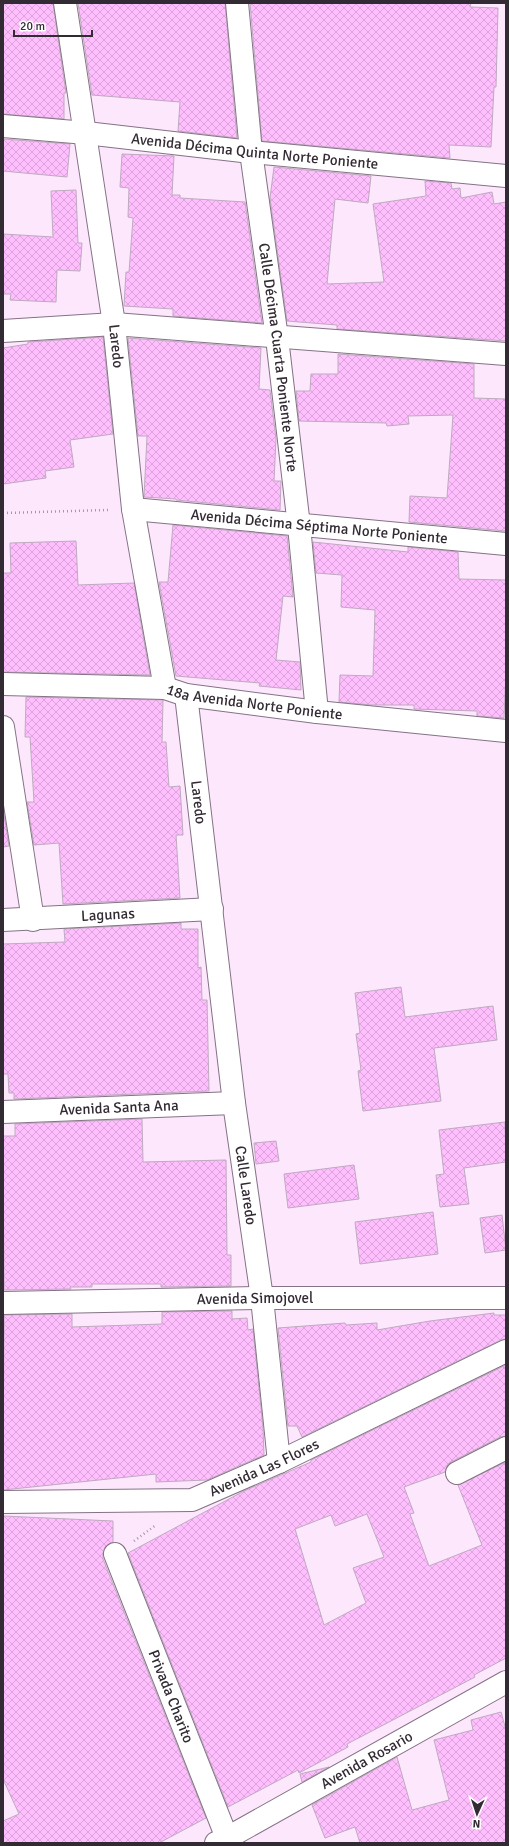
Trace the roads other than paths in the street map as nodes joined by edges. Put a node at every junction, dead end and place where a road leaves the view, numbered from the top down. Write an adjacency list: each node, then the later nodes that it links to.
1 (65, 3): 4 (street, Laredo)
2 (237, 3): 5 (street, Calle Décima Cuarta Poniente Norte)
3 (3, 126): 4 (street, Avenida Décima Quinta Norte Poniente)
4 (86, 133): 5 (street, Avenida Décima Quinta Norte Poniente); 7 (street, Laredo)
5 (251, 152): 6 (street, Avenida Décima Quinta Norte Poniente); 9 (street, Calle Décima Cuarta Poniente Norte)
6 (506, 176)
7 (114, 324): 8 (street); 9 (street); 11 (street, Laredo)
8 (3, 331)
9 (276, 338): 10 (street); 12 (street, Calle Décima Cuarta Poniente Norte)
10 (506, 354)
11 (133, 509): 12 (street, Avenida Décima Séptima Norte Poniente); 15 (street, Laredo)
12 (299, 526): 13 (street, Avenida Décima Séptima Norte Poniente); 17 (street, Calle Décima Cuarta Poniente Norte)
13 (506, 544)
14 (3, 684): 15 (street, 18a Avenida Norte Poniente)
15 (165, 688): 16 (street, 18a Avenida Norte Poniente)
16 (186, 695): 17 (street, 18a Avenida Norte Poniente); 20 (street, Laredo)
17 (317, 712): 19 (street, 18a Avenida Norte Poniente)
18 (3, 727): 22 (street)
19 (506, 731)
20 (212, 909): 22 (street, Lagunas); 23 (street, Calle Laredo)
21 (3, 920): 22 (street, Lagunas)
22 (33, 920)
23 (234, 1103): 24 (street, Avenida Santa Ana); 25 (street, Calle Laredo)
24 (3, 1112)
25 (262, 1298): 26 (street, Avenida Simojovel); 27 (street, Avenida Simojovel); 30 (street, Calle Laredo)
26 (506, 1298)
27 (3, 1303)
28 (506, 1351): 30 (street, Avenida Las Flores)
29 (506, 1448): 31 (street)
30 (278, 1462): 32 (street, Avenida Las Flores)
31 (457, 1473)
32 (3, 1502)
33 (115, 1554): 35 (street, Privada Charito)
34 (506, 1682): 35 (street, Avenida Rosario)
35 (222, 1841)

